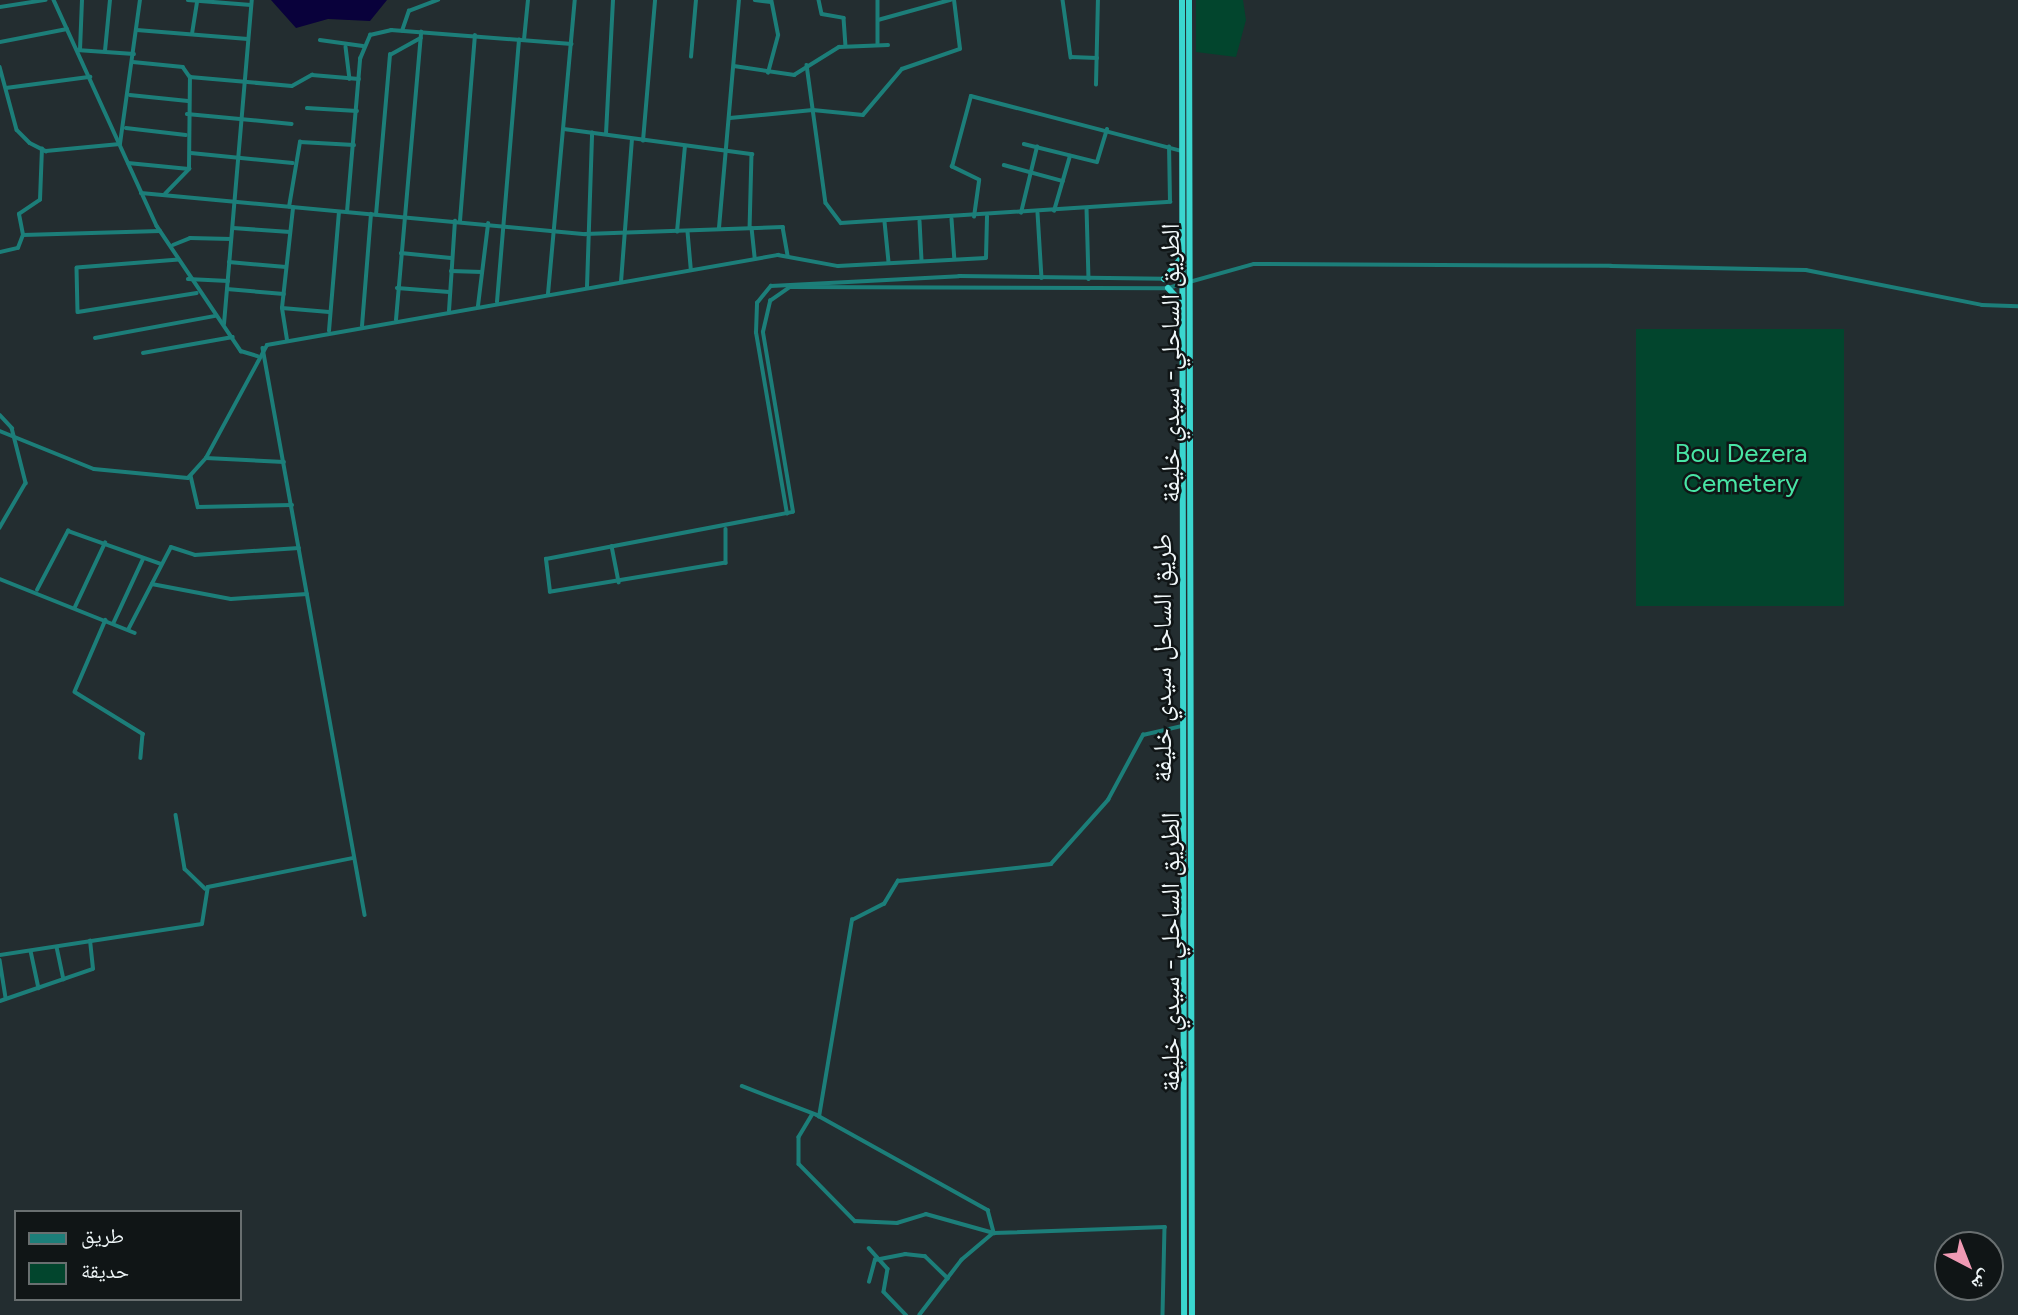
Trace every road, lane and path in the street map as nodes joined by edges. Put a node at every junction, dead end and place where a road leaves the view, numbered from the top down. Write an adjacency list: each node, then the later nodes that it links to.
1 (45, 0): 25 (street)
2 (54, 0): 27 (street)
3 (82, 0): 43 (street)
4 (110, 0): 44 (street)
5 (140, 0): 28 (street)
6 (188, 0): 22 (street)
7 (438, 0): 29 (street)
8 (528, 0): 35 (street)
9 (575, 0): 37 (street)
10 (613, 0): 74 (street)
11 (655, 0): 76 (street)
12 (696, 0): 46 (street)
13 (739, 0): 50 (street)
14 (755, 0): 23 (street)
15 (819, 0): 39 (street)
16 (878, 0): 26 (street)
17 (952, 0): 26 (street); 63 (street)
18 (1063, 0): 47 (street)
19 (1098, 0): 47 (street)
20 (1182, 0): 85 (highway, طريق الساحل سيدي خليفة)
21 (1189, 0): 153 (highway, الطريق الساحلي- سيدي خليفة)
22 (197, 1): 24 (street); 30 (street)
23 (771, 1): 52 (street)
24 (251, 2): 33 (street)
25 (0, 7)
26 (878, 20): 38 (street)
27 (67, 29): 36 (street); 43 (street)
28 (137, 30): 30 (street); 45 (street)
29 (402, 31): 31 (street); 41 (street)
30 (192, 34): 33 (street)
31 (421, 35): 32 (street); 107 (street); 110 (street)
32 (475, 36): 35 (street); 112 (street)
33 (248, 39): 57 (street)
34 (320, 40): 42 (street)
35 (522, 40): 37 (street); 116 (street)
36 (0, 42)
37 (571, 44): 70 (street)
38 (878, 44): 39 (street); 40 (street)
39 (846, 45): 49 (street)
40 (888, 45)
41 (363, 46): 42 (street); 56 (street)
42 (346, 47): 55 (street)
43 (78, 50): 44 (street); 53 (street)
44 (104, 51): 45 (street)
45 (134, 54): 48 (street)
46 (691, 57)
47 (1097, 58): 58 (street)
48 (133, 62): 54 (street); 60 (street)
49 (807, 65): 52 (street); 63 (street)
50 (734, 66): 52 (street); 66 (street)
51 (0, 67): 59 (street)
52 (768, 74)
53 (90, 77): 59 (street); 77 (street)
54 (190, 77): 57 (street); 61 (street)
55 (350, 79): 56 (street); 57 (street)
56 (359, 79): 64 (street)
57 (245, 81): 67 (street)
58 (1096, 85)
59 (6, 88): 83 (street)
60 (130, 95): 61 (street); 69 (street)
61 (188, 101): 65 (street)
62 (307, 108): 64 (street)
63 (813, 110): 66 (street); 114 (street)
64 (357, 111): 79 (street)
65 (187, 114): 67 (street); 73 (street)
66 (730, 118): 84 (street)
67 (242, 119): 68 (street); 88 (street)
68 (292, 124)
69 (126, 128): 73 (street); 77 (street)
70 (564, 129): 72 (street); 122 (street)
71 (1107, 130): 82 (street); 87 (street); 108 (street)
72 (592, 133): 74 (street); 126 (street)
73 (187, 135): 86 (street)
74 (606, 135): 75 (street)
75 (632, 139): 76 (street); 125 (street)
76 (643, 141): 80 (street)
77 (120, 144): 83 (street); 89 (street)
78 (1024, 144): 81 (street)
79 (354, 145): 90 (street); 104 (street)
80 (685, 146): 84 (street); 123 (street)
81 (1037, 147): 87 (street); 93 (street)
82 (1169, 147): 85 (street); 98 (street)
83 (42, 149): 127 (street)
84 (726, 150): 118 (street); 119 (street)
85 (1182, 151): 99 (highway, طريق الساحل سيدي خليفة)
86 (191, 153): 88 (street); 92 (street)
87 (1070, 156): 94 (street)
88 (239, 157): 90 (street); 97 (street)
89 (128, 163): 92 (street); 95 (street)
90 (293, 163): 100 (street)
91 (1004, 164): 93 (street)
92 (189, 169): 96 (street)
93 (1031, 172): 94 (street); 106 (street)
94 (1063, 181): 102 (street)
95 (141, 193): 96 (street); 120 (street)
96 (164, 195): 97 (street)
97 (236, 200): 100 (street); 117 (street)
98 (1170, 202): 99 (street); 101 (street)
99 (1182, 202): 133 (highway, طريق الساحل سيدي خليفة)
100 (291, 207): 103 (street); 121 (street)
101 (1087, 208): 102 (street); 149 (street)
102 (1054, 211): 105 (street)
103 (339, 212): 104 (street); 171 (street)
104 (347, 212): 107 (street)
105 (1038, 213): 106 (street); 147 (street)
106 (1021, 214): 109 (street)
107 (373, 215): 110 (street); 175 (street)
108 (974, 217): 109 (street); 111 (street)
109 (987, 217): 135 (street)
110 (403, 218): 112 (street); 131 (street)
111 (952, 219): 113 (street); 135 (street)
112 (458, 221): 115 (street); 134 (street)
113 (920, 221): 114 (street); 139 (street)
114 (885, 222): 140 (street)
115 (488, 224): 116 (street); 144 (street)
116 (505, 226): 122 (street); 165 (street)
117 (233, 228): 121 (street); 128 (street)
118 (751, 228): 119 (street); 132 (street); 136 (street)
119 (719, 229): 124 (street)
120 (160, 232): 127 (street); 129 (street)
121 (290, 232): 141 (street)
122 (555, 232): 126 (street); 164 (street)
123 (677, 232): 124 (street); 125 (street)
124 (688, 232): 142 (street)
125 (622, 233): 126 (street); 152 (street)
126 (585, 234): 157 (street)
127 (23, 235): 130 (street)
128 (232, 240): 129 (street); 138 (street)
129 (173, 245): 137 (street)
130 (0, 251)
131 (401, 253): 134 (street); 158 (street)
132 (788, 256): 136 (street); 140 (street)
133 (1182, 256): 150 (highway); 154 (highway, طريق الساحل سيدي خليفة)
134 (452, 258): 143 (street)
135 (955, 258): 139 (street)
136 (755, 259): 142 (street)
137 (179, 260): 148 (street); 162 (street)
138 (229, 261): 141 (street); 151 (street)
139 (922, 261): 140 (street)
140 (889, 263)
141 (286, 267): 163 (street)
142 (691, 270): 152 (street)
143 (450, 271): 144 (street); 161 (street)
144 (482, 272): 167 (street)
145 (928, 278): 146 (street); 155 (street); 178 (street)
146 (980, 278): 147 (street); 156 (street)
147 (1042, 278): 149 (street)
148 (188, 279): 151 (street); 162 (street)
149 (1089, 279): 150 (street)
150 (1164, 279): 154 (street)
151 (228, 281): 160 (street)
152 (621, 282): 157 (street)
153 (1193, 282): 154 (street); 168 (street); 238 (highway, الطريق الساحلي- سيدي خليفة)
154 (1181, 283): 159 (street); 166 (highway, طريق الساحل سيدي خليفة)
155 (928, 285): 156 (street); 177 (street)
156 (978, 286): 159 (street)
157 (587, 287): 164 (street)
158 (397, 288): 161 (street); 173 (street)
159 (1168, 288): 166 (highway)
160 (227, 289): 163 (street); 174 (street)
161 (449, 292): 170 (street)
162 (196, 293): 172 (street)
163 (284, 294): 169 (street)
164 (548, 294): 165 (street)
165 (497, 302): 167 (street)
166 (1182, 303): 212 (highway, طريق الساحل سيدي خليفة)
167 (478, 306): 170 (street)
168 (2018, 306)
169 (282, 308): 171 (street); 181 (street)
170 (449, 311): 173 (street)
171 (330, 312): 176 (street)
172 (215, 316): 174 (street); 180 (street)
173 (396, 320): 175 (street)
174 (224, 324): 179 (street)
175 (362, 326): 176 (street)
176 (329, 331): 181 (street)
177 (763, 332): 178 (street); 192 (street)
178 (756, 333): 192 (street)
179 (233, 337): 183 (street); 184 (street)
180 (95, 338)
181 (287, 340): 182 (street)
182 (263, 348): 184 (street); 189 (street)
183 (143, 353)
184 (257, 356): 188 (street)
185 (0, 415): 187 (street)
186 (0, 431): 187 (street)
187 (14, 439): 190 (street); 193 (street)
188 (206, 458): 189 (street); 190 (street)
189 (285, 462): 191 (street)
190 (191, 476): 191 (street)
191 (292, 505): 197 (street)
192 (787, 513): 194 (street)
193 (0, 528)
194 (726, 529): 196 (street); 202 (street)
195 (105, 543): 198 (street); 205 (street); 207 (street)
196 (612, 547): 202 (street); 202 (street)
197 (299, 548): 199 (street); 206 (street)
198 (144, 558): 199 (street); 209 (street)
199 (161, 564): 200 (street)
200 (156, 575): 203 (street); 204 (street)
201 (0, 579): 205 (street)
202 (619, 582)
203 (152, 584): 204 (street); 210 (street)
204 (161, 585): 206 (street)
205 (37, 590): 207 (street)
206 (307, 594): 215 (street)
207 (75, 607): 208 (street)
208 (106, 620): 209 (street); 213 (street)
209 (113, 624): 210 (street)
210 (128, 630): 211 (street)
211 (135, 633)
212 (1182, 726): 228 (street); 237 (highway, طريق الساحل سيدي خليفة)
213 (141, 758)
214 (176, 815): 216 (street)
215 (354, 858): 216 (street); 217 (street)
216 (205, 888): 218 (street)
217 (365, 915)
218 (90, 941): 219 (street); 222 (street)
219 (57, 946): 220 (street); 222 (street)
220 (31, 951): 221 (street); 223 (street)
221 (0, 957): 224 (street)
222 (64, 979): 223 (street)
223 (38, 988): 224 (street)
224 (6, 999): 225 (street)
225 (0, 1001)
226 (742, 1086): 227 (street)
227 (813, 1114): 228 (street); 229 (street)
228 (819, 1117): 229 (street)
229 (994, 1233): 232 (street); 236 (street)
230 (869, 1248): 231 (street)
231 (881, 1260): 232 (street); 233 (street); 234 (street)
232 (948, 1278): 235 (street)
233 (869, 1282)
234 (906, 1315)
235 (920, 1315)
236 (1163, 1315)
237 (1184, 1315)
238 (1192, 1315)

